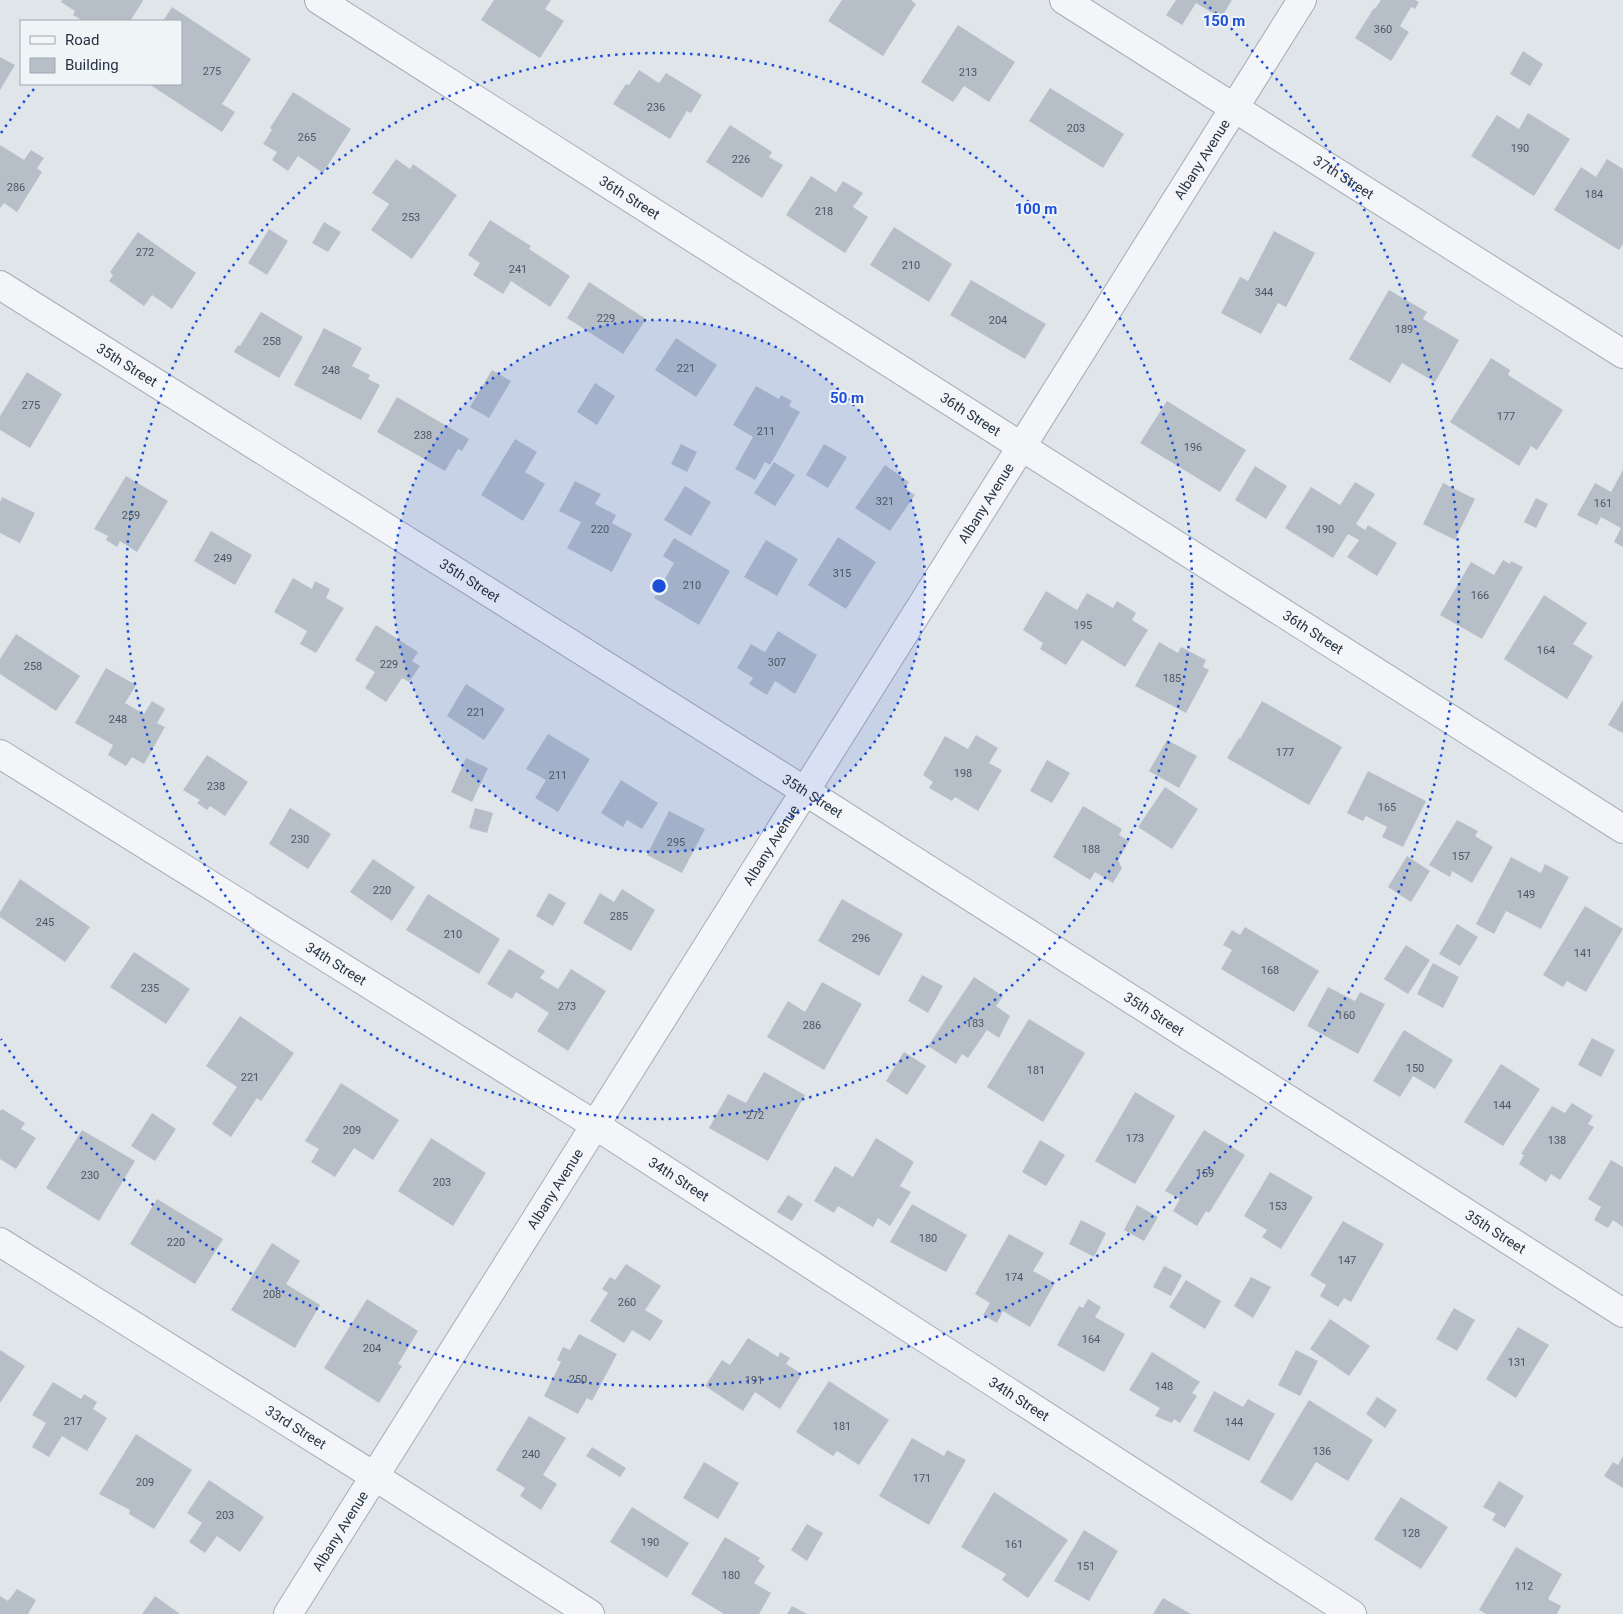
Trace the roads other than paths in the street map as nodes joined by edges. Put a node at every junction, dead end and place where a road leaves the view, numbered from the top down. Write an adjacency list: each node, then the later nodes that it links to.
1 (319, 0): 7 (street, 36th Street)
2 (1064, 0): 4 (street, 37th Street)
3 (1302, 0): 4 (street, Albany Avenue)
4 (1234, 107): 6 (street, 37th Street); 7 (street, Albany Avenue)
5 (0, 285): 9 (street, 35th Street)
6 (1623, 354)
7 (1021, 446): 9 (street, Albany Avenue); 10 (street, 36th Street)
8 (0, 754): 11 (street, 34th Street)
9 (805, 791): 11 (street, Albany Avenue); 13 (street, 35th Street)
10 (1623, 829)
11 (595, 1125): 14 (street, Albany Avenue); 17 (street, 34th Street)
12 (0, 1242): 14 (street, 33rd Street)
13 (1623, 1313)
14 (374, 1476): 15 (street, Albany Avenue); 16 (street, 33rd Street)
15 (288, 1614)
16 (590, 1614)
17 (1352, 1614)

